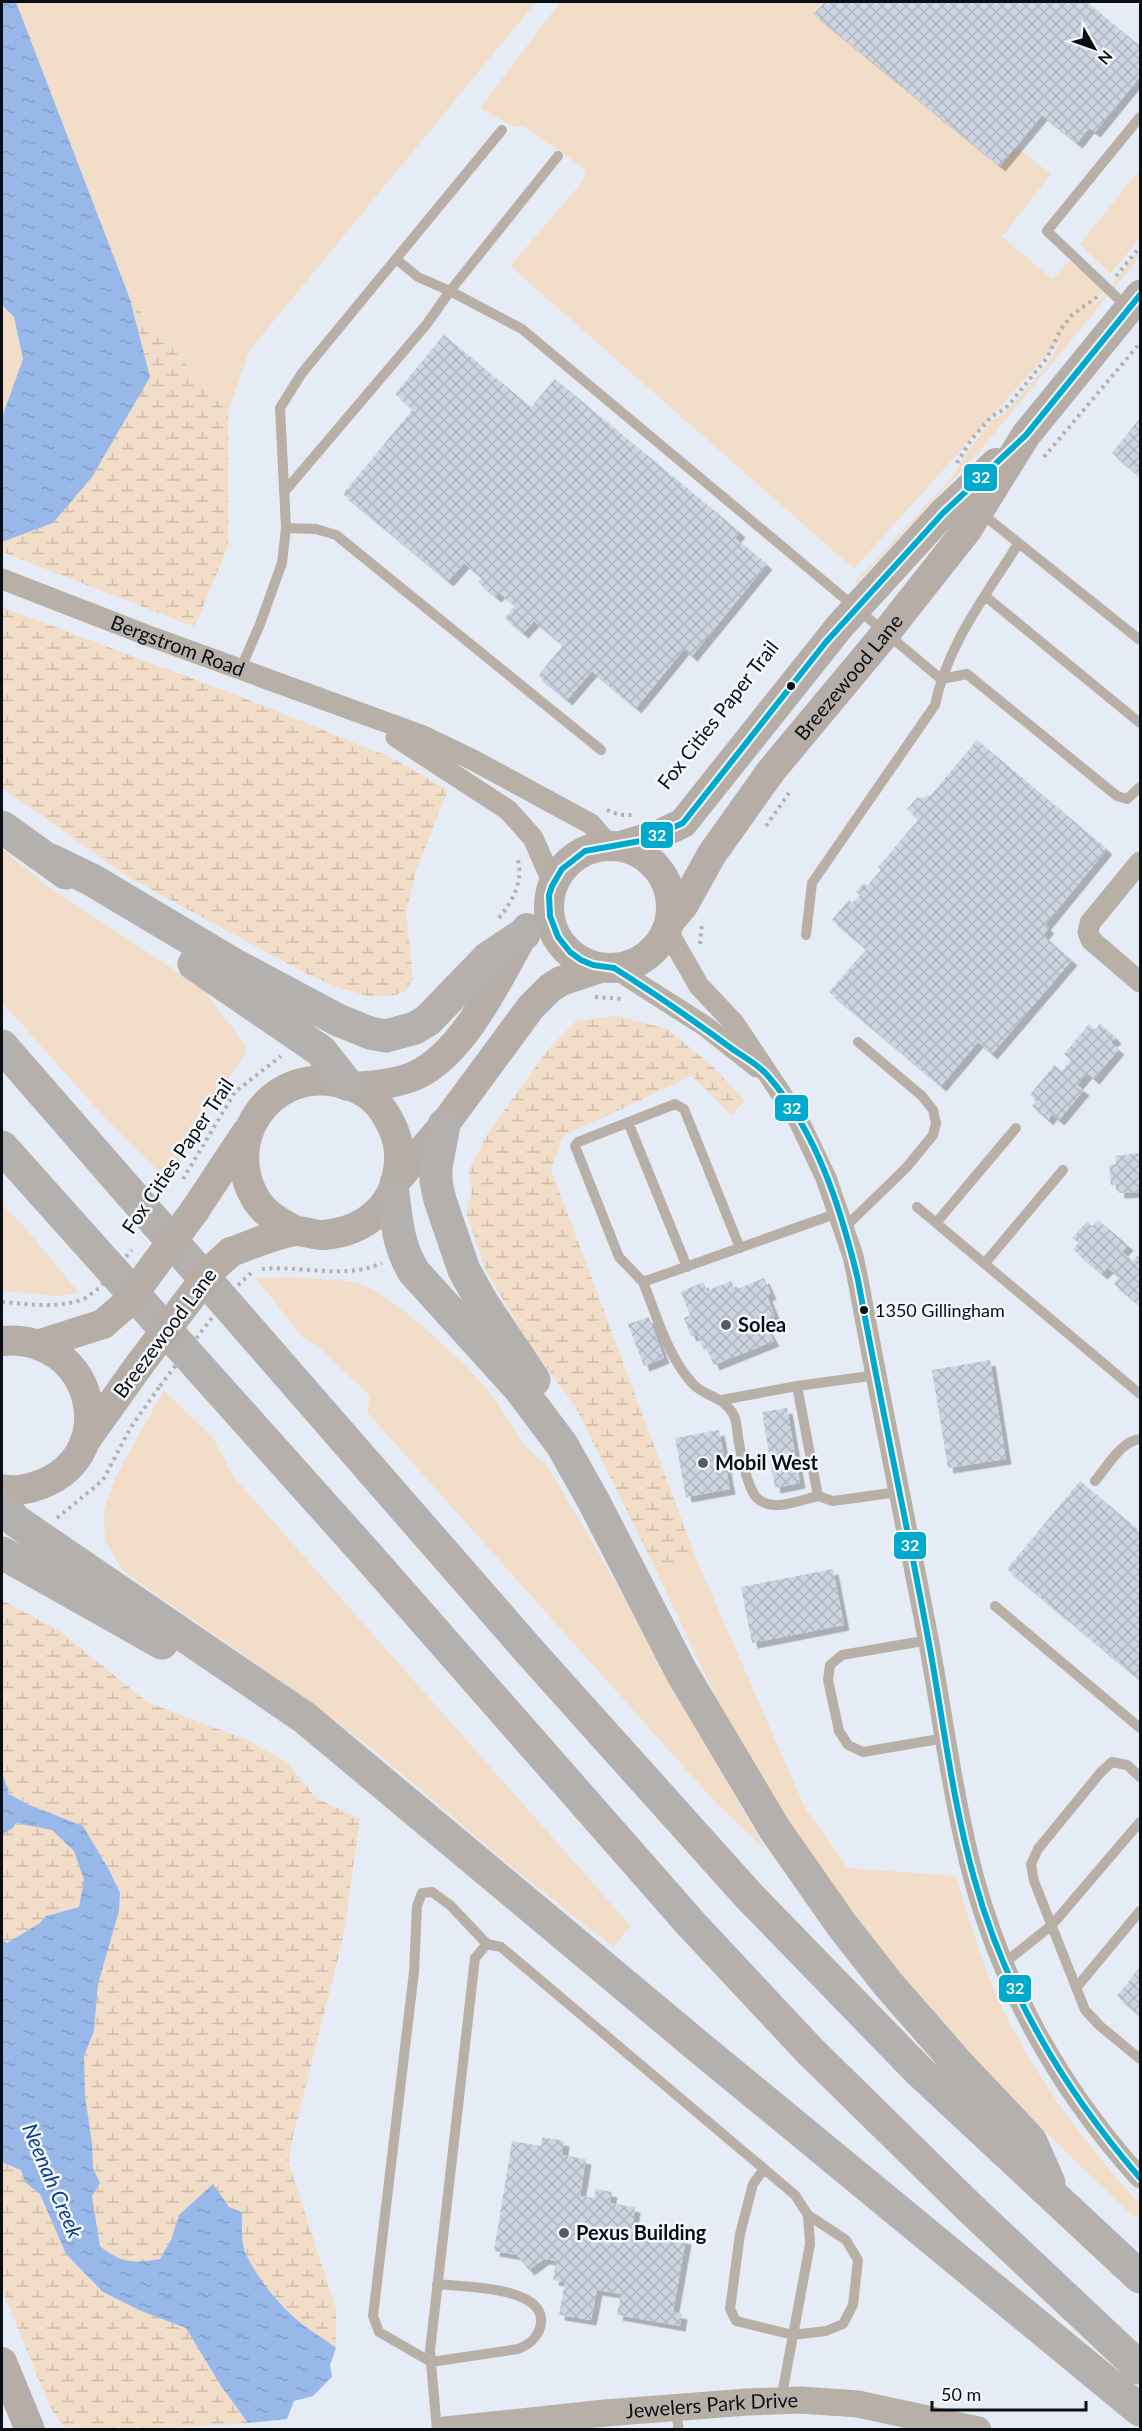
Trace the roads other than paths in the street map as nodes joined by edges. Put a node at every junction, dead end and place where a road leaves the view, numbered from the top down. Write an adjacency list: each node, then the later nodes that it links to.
1 (1140, 117): 6 (lane)
2 (502, 130): 4 (lane)
3 (558, 156): 5 (lane)
4 (396, 259): 5 (lane); 8 (lane)
5 (450, 291): 8 (lane); 14 (lane)
6 (1135, 302): 7 (main road, Breezewood Lane)
7 (1026, 435): 9 (main road, Breezewood Lane); 14 (main road, Breezewood Lane)
8 (285, 491): 10 (lane)
9 (978, 511): 11 (lane); 15 (main road, Breezewood Lane)
10 (286, 528): 17 (lane); 21 (lane)
11 (1018, 544): 13 (lane); 16 (lane)
12 (2, 579): 17 (street, Bergstrom Road)
13 (985, 596): 18 (lane); 20 (lane)
14 (856, 609): 15 (lane); 24 (main road, Breezewood Lane)
15 (885, 634): 18 (lane); 28 (main road, Breezewood Lane)
16 (1140, 640)
17 (241, 668): 19 (street, Bergstrom Road)
18 (941, 679): 22 (lane); 30 (lane)
19 (354, 712): 24 (street, Bergstrom Road); 27 (street, Bergstrom Road)
20 (1140, 723)
21 (601, 750)
22 (1140, 787)
23 (2, 826): 25 (highway)
24 (615, 846): 27 (main road); 28 (main road)
25 (51, 860): 29 (highway); 36 (highway)
26 (1140, 862): 32 (street)
27 (550, 888): 29 (main road); 31 (main road)
28 (668, 925): 31 (main road); 35 (street)
29 (510, 927): 36 (main road)
30 (806, 935)
31 (607, 968): 35 (street); 38 (main road)
32 (1140, 981)
33 (858, 1042): 45 (lane)
34 (2, 1046): 82 (highway)
35 (767, 1075): 45 (street)
36 (351, 1085): 40 (main road); 43 (main road)
37 (628, 1122): 48 (lane); 50 (lane); 51 (lane)
38 (444, 1125): 43 (main road); 64 (highway)
39 (1016, 1128): 46 (lane)
40 (248, 1131): 47 (main road); 53 (main road, bridge)
41 (2, 1147): 89 (highway)
42 (1063, 1170): 49 (lane)
43 (394, 1188): 47 (main road); 64 (highway)
44 (917, 1207): 46 (lane)
45 (841, 1220): 48 (lane); 54 (street)
46 (936, 1223): 49 (lane)
47 (296, 1231): 59 (main road, Breezewood Lane, bridge)
48 (740, 1248): 50 (lane)
49 (985, 1263): 56 (lane)
50 (687, 1267): 51 (lane)
51 (643, 1282): 57 (lane)
52 (2, 1341): 53 (main road)
53 (40, 1344): 59 (main road)
54 (877, 1375): 55 (lane); 62 (street)
55 (797, 1386): 57 (lane); 63 (lane)
56 (1140, 1394)
57 (722, 1400): 63 (lane)
58 (1140, 1439): 60 (lane)
59 (84, 1444): 61 (main road, Breezewood Lane)
60 (1095, 1481)
61 (2, 1489)
62 (898, 1492): 63 (lane); 68 (street)
63 (818, 1496)
64 (594, 1502): 82 (highway)
65 (2, 1504): 72 (highway)
66 (2, 1553): 72 (highway)
67 (995, 1606): 69 (lane)
68 (928, 1640): 70 (street); 70 (lane)
69 (1140, 1728)
70 (945, 1738): 77 (street)
71 (1140, 1777): 75 (lane)
72 (380, 1781): 91 (highway)
73 (1140, 1822): 75 (lane)
74 (1140, 1911): 78 (lane)
75 (1052, 1925): 77 (lane); 78 (lane)
76 (487, 1944): 80 (lane); 85 (lane); 88 (lane)
77 (1003, 1964): 81 (street)
78 (1076, 1988): 79 (lane)
79 (1140, 2059)
80 (764, 2169): 83 (lane); 86 (lane)
81 (1140, 2178)
82 (1055, 2196): 84 (highway)
83 (808, 2215): 86 (lane); 86 (lane)
84 (1140, 2277)
85 (437, 2284): 88 (lane); 88 (lane)
86 (793, 2335): 90 (lane)
87 (2, 2362): 93 (main road)
88 (430, 2362): 94 (lane)
89 (1140, 2368)
90 (781, 2400): 92 (street, Jewelers Park Drive); 96 (street, Jewelers Park Drive)
91 (1140, 2410)
92 (677, 2418): 95 (street, Jewelers Park Drive)
93 (30, 2430)
94 (437, 2430)
95 (445, 2430)
96 (978, 2430)

